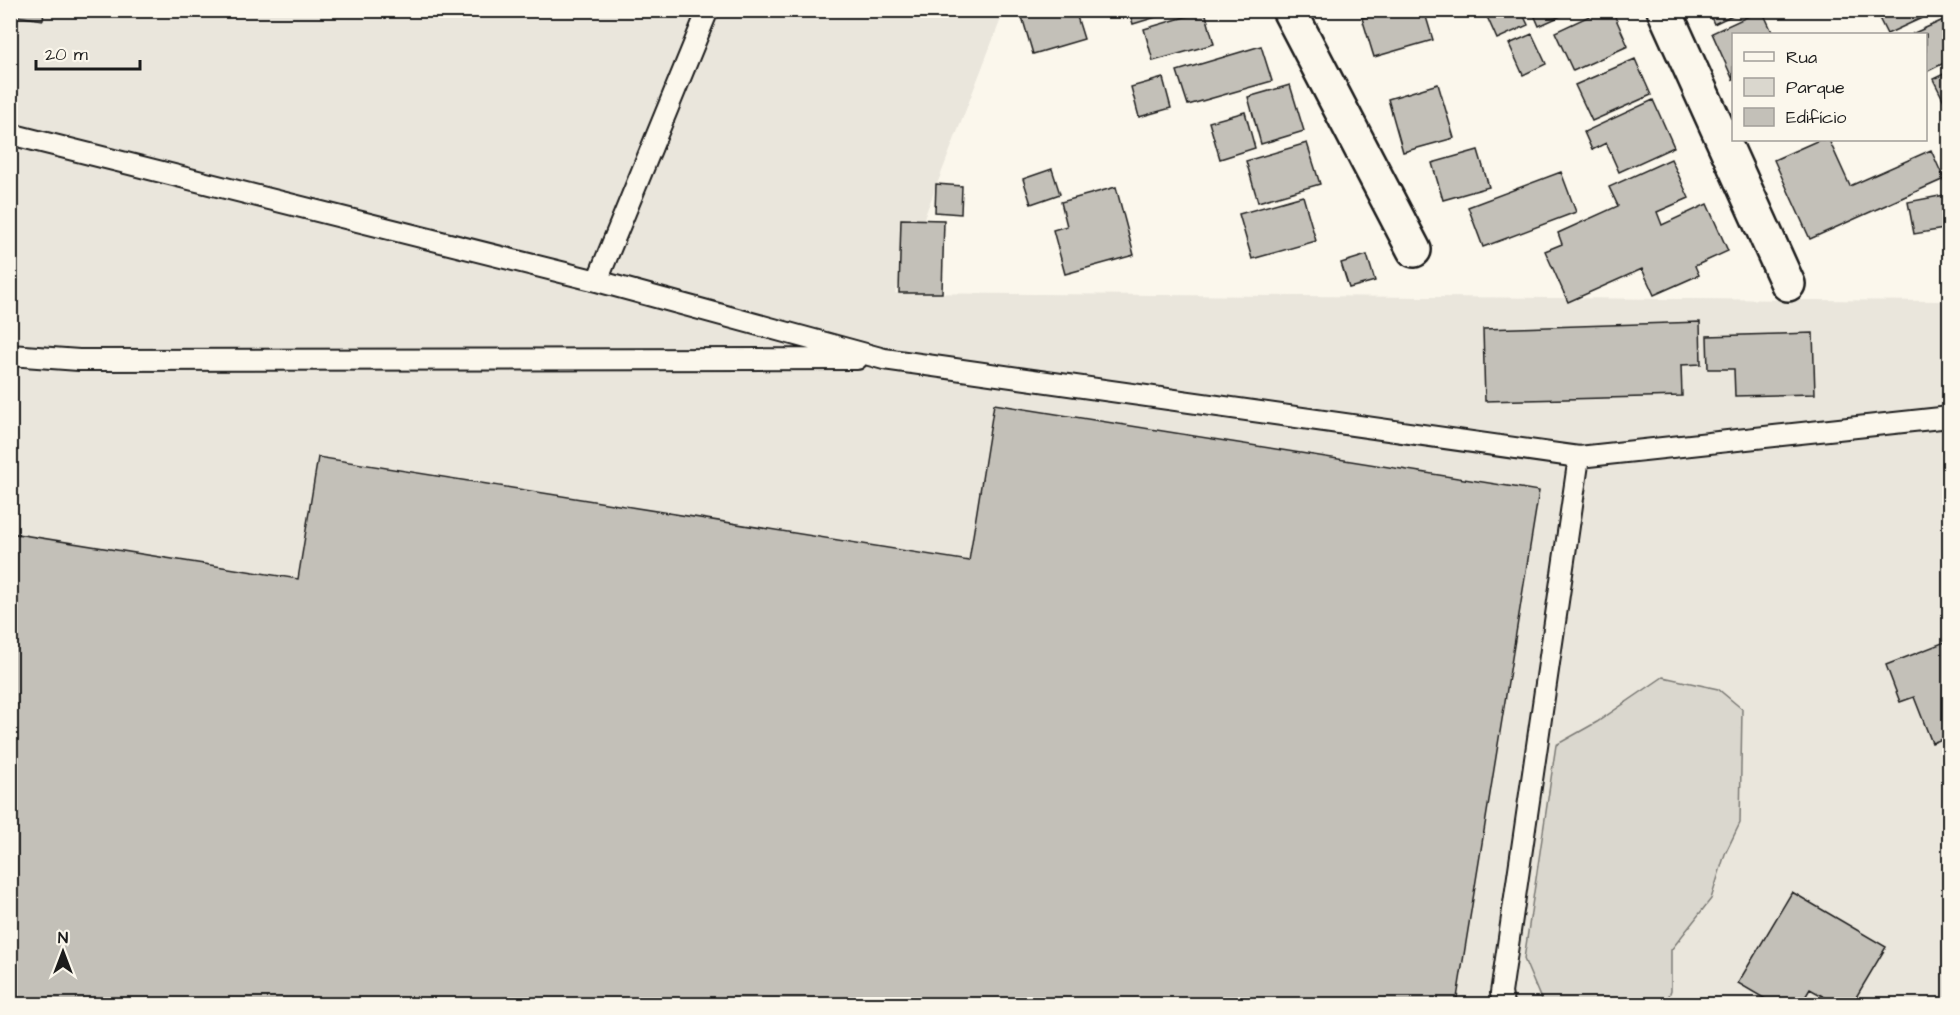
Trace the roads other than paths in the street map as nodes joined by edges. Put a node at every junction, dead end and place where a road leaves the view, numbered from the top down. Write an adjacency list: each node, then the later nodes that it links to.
1 (708, 10): 6 (lane)
2 (1289, 10): 5 (street)
3 (1664, 10): 7 (street)
4 (10, 134): 6 (lane)
5 (1414, 250)
6 (597, 281): 9 (lane)
7 (1788, 284)
8 (10, 355): 9 (lane)
9 (884, 359): 11 (lane)
10 (1950, 417): 11 (lane)
11 (1579, 457): 12 (lane)
12 (1503, 1005)

